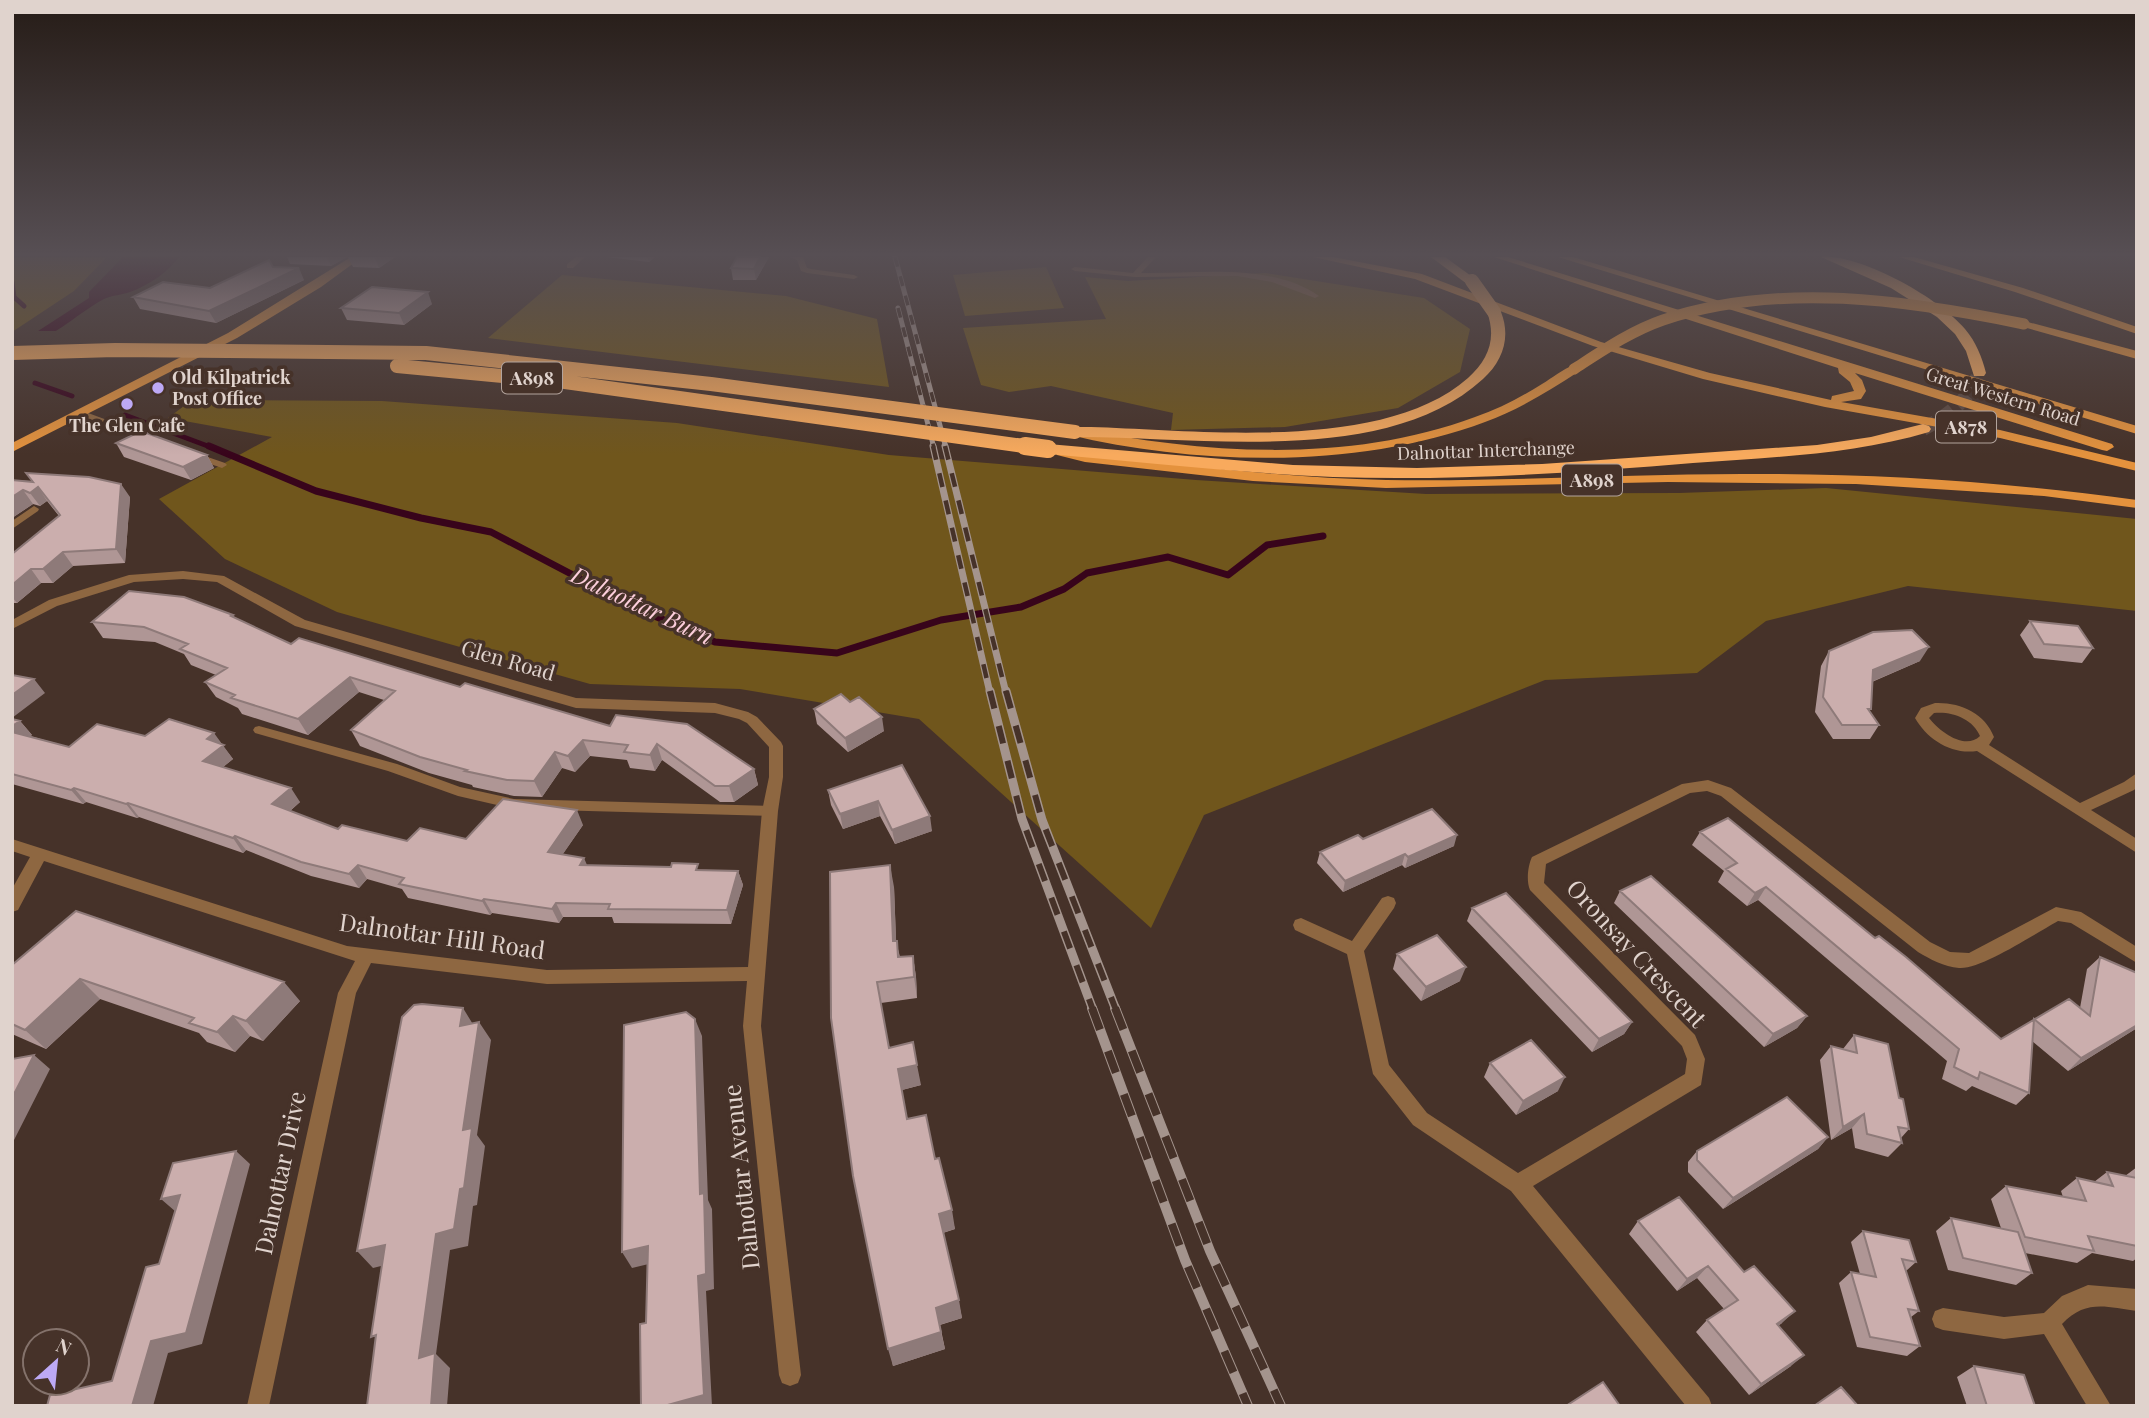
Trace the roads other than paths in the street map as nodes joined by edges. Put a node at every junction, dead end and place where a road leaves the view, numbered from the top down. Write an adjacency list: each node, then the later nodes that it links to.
1 (248, 323): 17 (main road)
2 (1499, 323): 20 (highway, A898, bridge)
3 (1543, 323): 16 (main road, A878)
4 (1655, 323): 20 (main road, A898, bridge)
5 (1707, 323): 13 (main road, Great Western Road)
6 (1783, 323): 19 (main road, Great Western Road)
7 (1949, 323): 15 (highway)
8 (2020, 323): 12 (main road, A898, bridge)
9 (2115, 323): 10 (main road)
10 (2137, 331)
11 (12, 353): 20 (highway, A898, bridge)
12 (2137, 355)
13 (1835, 364): 16 (main road, A878); 25 (main road, Great Western Road)
14 (12, 365): 23 (highway, A898, bridge)
15 (1979, 373)
16 (1794, 395): 27 (main road, A878)
17 (80, 413): 21 (lane); 22 (main road)
18 (1923, 429): 23 (highway, Dalnottar Interchange / A898)
19 (2137, 430)
20 (1075, 432)
21 (158, 442)
22 (12, 448)
23 (1048, 449): 28 (main road, A898)
24 (183, 451): 26 (lane)
25 (2137, 456)
26 (222, 465)
27 (2137, 467)
28 (2137, 504)
29 (34, 509): 30 (lane)
30 (12, 526)
31 (12, 625): 36 (street, Glen Road)
32 (259, 730): 36 (lane)
33 (1980, 746): 35 (street)
34 (2137, 778): 35 (street)
35 (2080, 809): 38 (street)
36 (770, 811): 46 (street, Glen Road)
37 (12, 845): 39 (street, Dalnottar Hill Road)
38 (2137, 847)
39 (40, 854): 41 (street); 44 (street, Dalnottar Hill Road)
40 (1388, 903): 43 (street)
41 (12, 905)
42 (1301, 925): 43 (street)
43 (1355, 950): 47 (street)
44 (366, 956): 46 (street, Dalnottar Hill Road); 52 (street, Dalnottar Drive)
45 (2137, 956): 47 (street, Oronsay Crescent)
46 (755, 974): 51 (street, Dalnottar Avenue)
47 (1518, 1184): 53 (street)
48 (2137, 1300): 50 (street)
49 (1943, 1319): 50 (street)
50 (2049, 1323): 54 (street)
51 (790, 1375)
52 (258, 1406)
53 (1701, 1406)
54 (2100, 1406)

